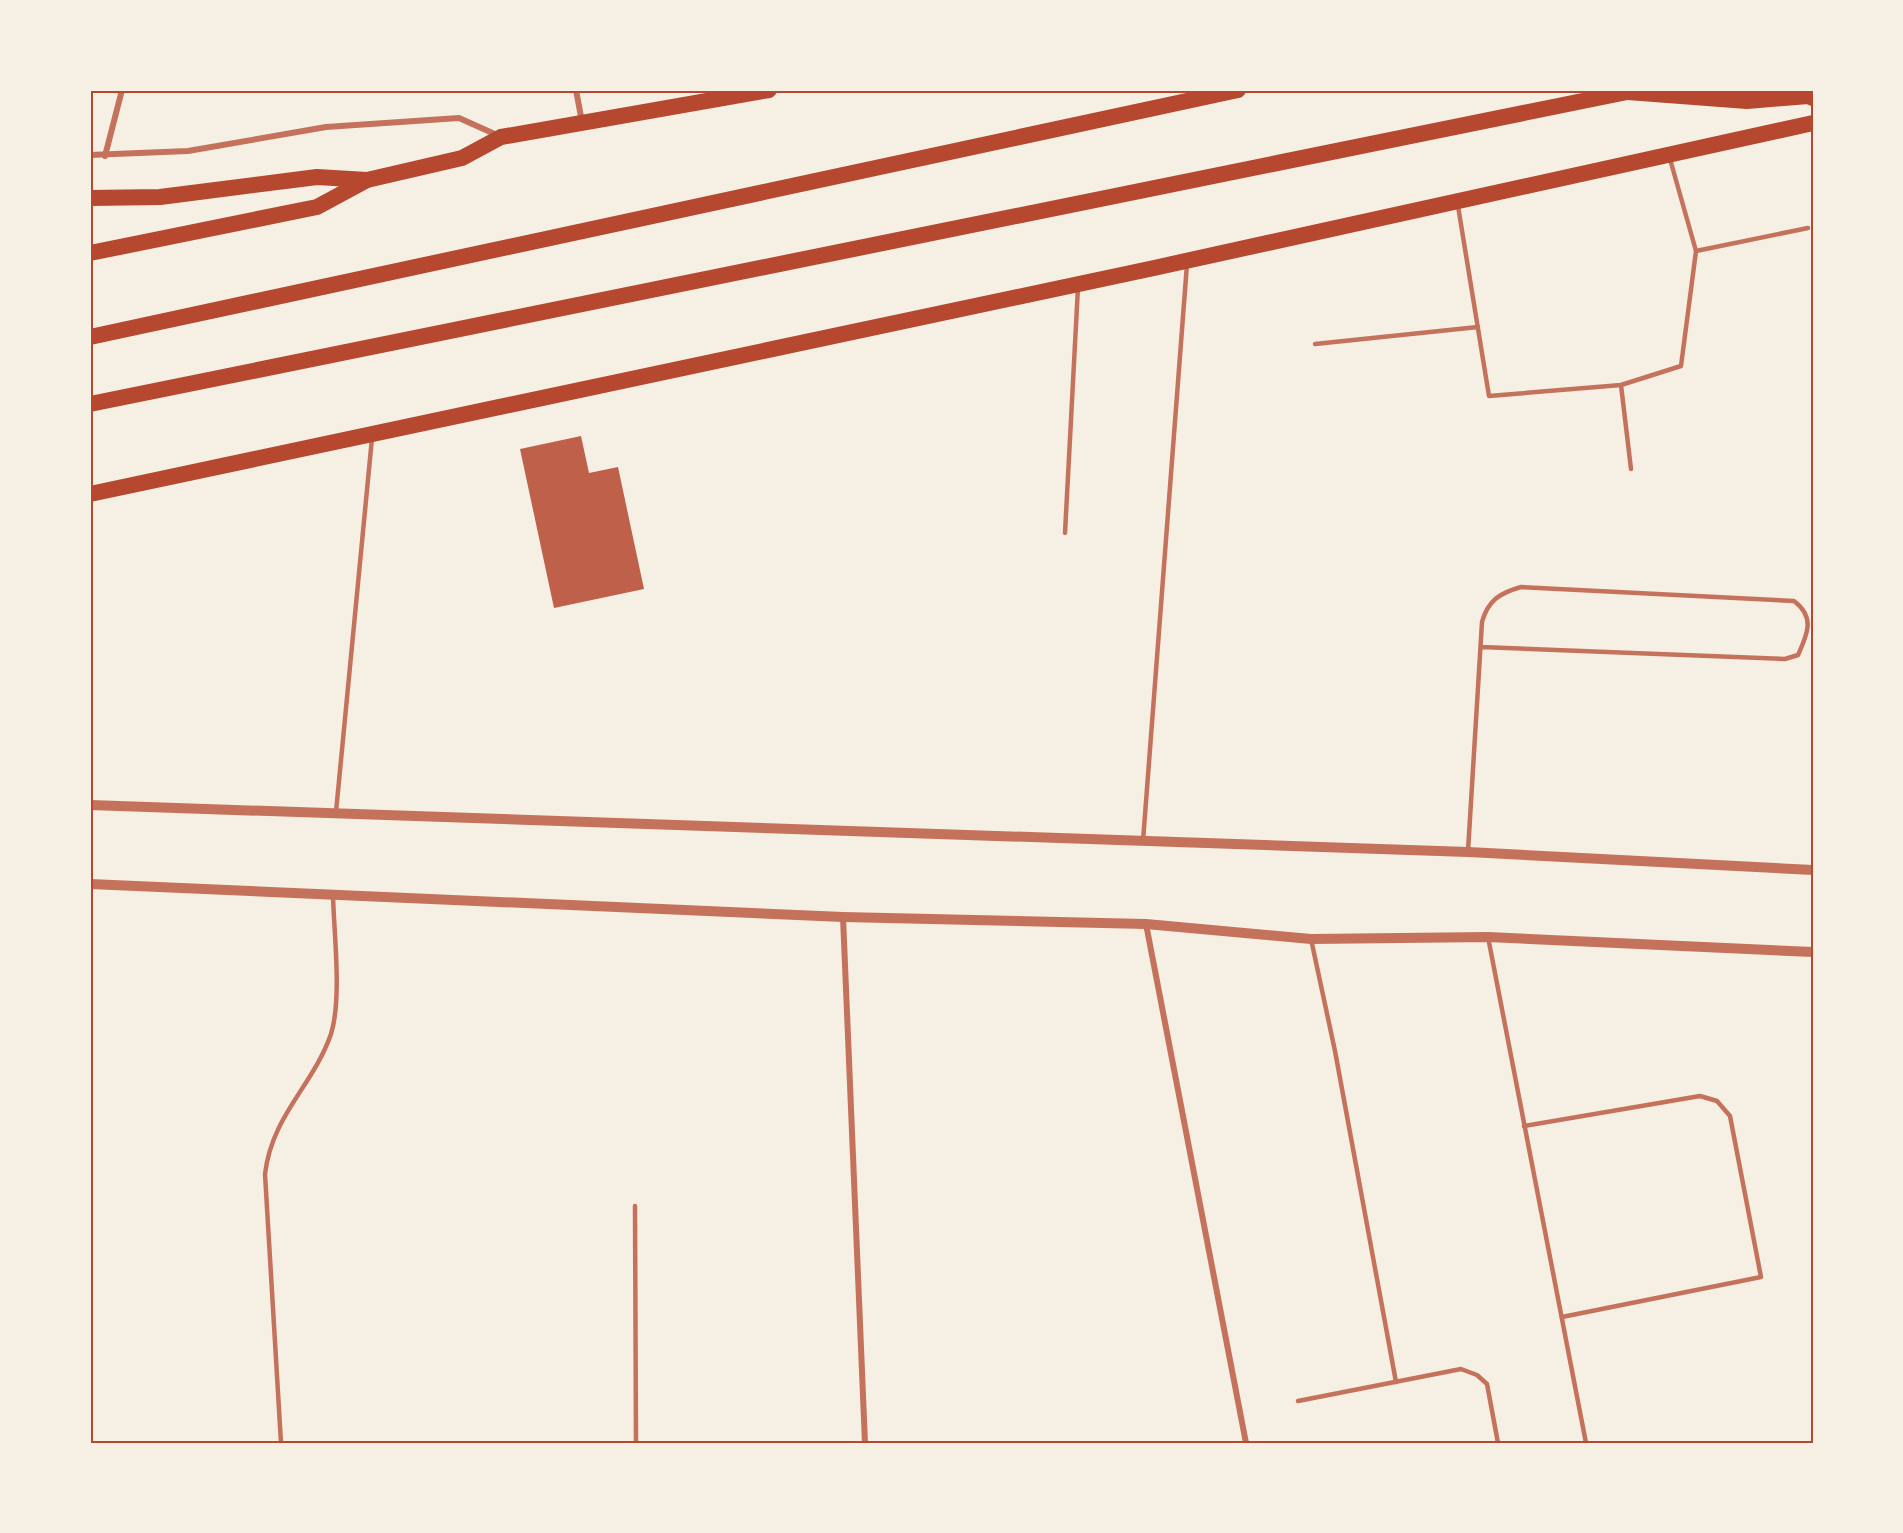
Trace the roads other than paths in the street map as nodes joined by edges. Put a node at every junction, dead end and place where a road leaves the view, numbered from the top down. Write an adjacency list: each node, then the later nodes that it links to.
1 (122, 90): 11 (street)
2 (576, 90): 7 (street)
3 (770, 90): 7 (highway)
4 (1238, 90): 22 (highway)
5 (1632, 91): 6 (highway); 25 (highway)
6 (1813, 98)
7 (582, 122): 9 (highway)
8 (1813, 123): 12 (highway)
9 (501, 137): 11 (street); 13 (highway)
10 (90, 155): 11 (street)
11 (105, 156)
12 (1669, 156): 15 (highway); 17 (lane)
13 (367, 180): 14 (highway); 18 (highway)
14 (90, 198)
15 (1457, 202): 19 (highway); 21 (lane)
16 (1808, 228): 17 (lane)
17 (1696, 251): 24 (lane)
18 (90, 253)
19 (1187, 261): 20 (highway); 33 (lane)
20 (1078, 285): 26 (highway); 29 (lane)
21 (1478, 327): 23 (lane); 24 (lane)
22 (90, 337)
23 (1315, 344)
24 (1621, 385): 27 (lane)
25 (90, 404)
26 (372, 432): 28 (highway); 32 (lane)
27 (1631, 469)
28 (90, 494)
29 (1065, 533)
30 (1481, 647): 30 (lane); 34 (lane)
31 (90, 806): 32 (street)
32 (336, 814): 33 (street)
33 (1143, 841): 34 (street)
34 (1468, 852): 35 (street)
35 (1813, 870)
36 (90, 884): 37 (street)
37 (333, 896): 38 (street); 48 (lane)
38 (843, 917): 39 (street); 50 (street)
39 (1146, 924): 41 (street); 51 (street)
40 (1488, 938): 41 (street); 42 (street); 43 (lane)
41 (1311, 939): 46 (lane)
42 (1813, 952)
43 (1524, 1126): 45 (lane); 45 (lane)
44 (635, 1206): 49 (lane)
45 (1562, 1317): 53 (lane)
46 (1395, 1382): 47 (lane); 52 (lane)
47 (1298, 1401)
48 (281, 1443)
49 (636, 1443)
50 (865, 1443)
51 (1246, 1443)
52 (1498, 1443)
53 (1586, 1443)

